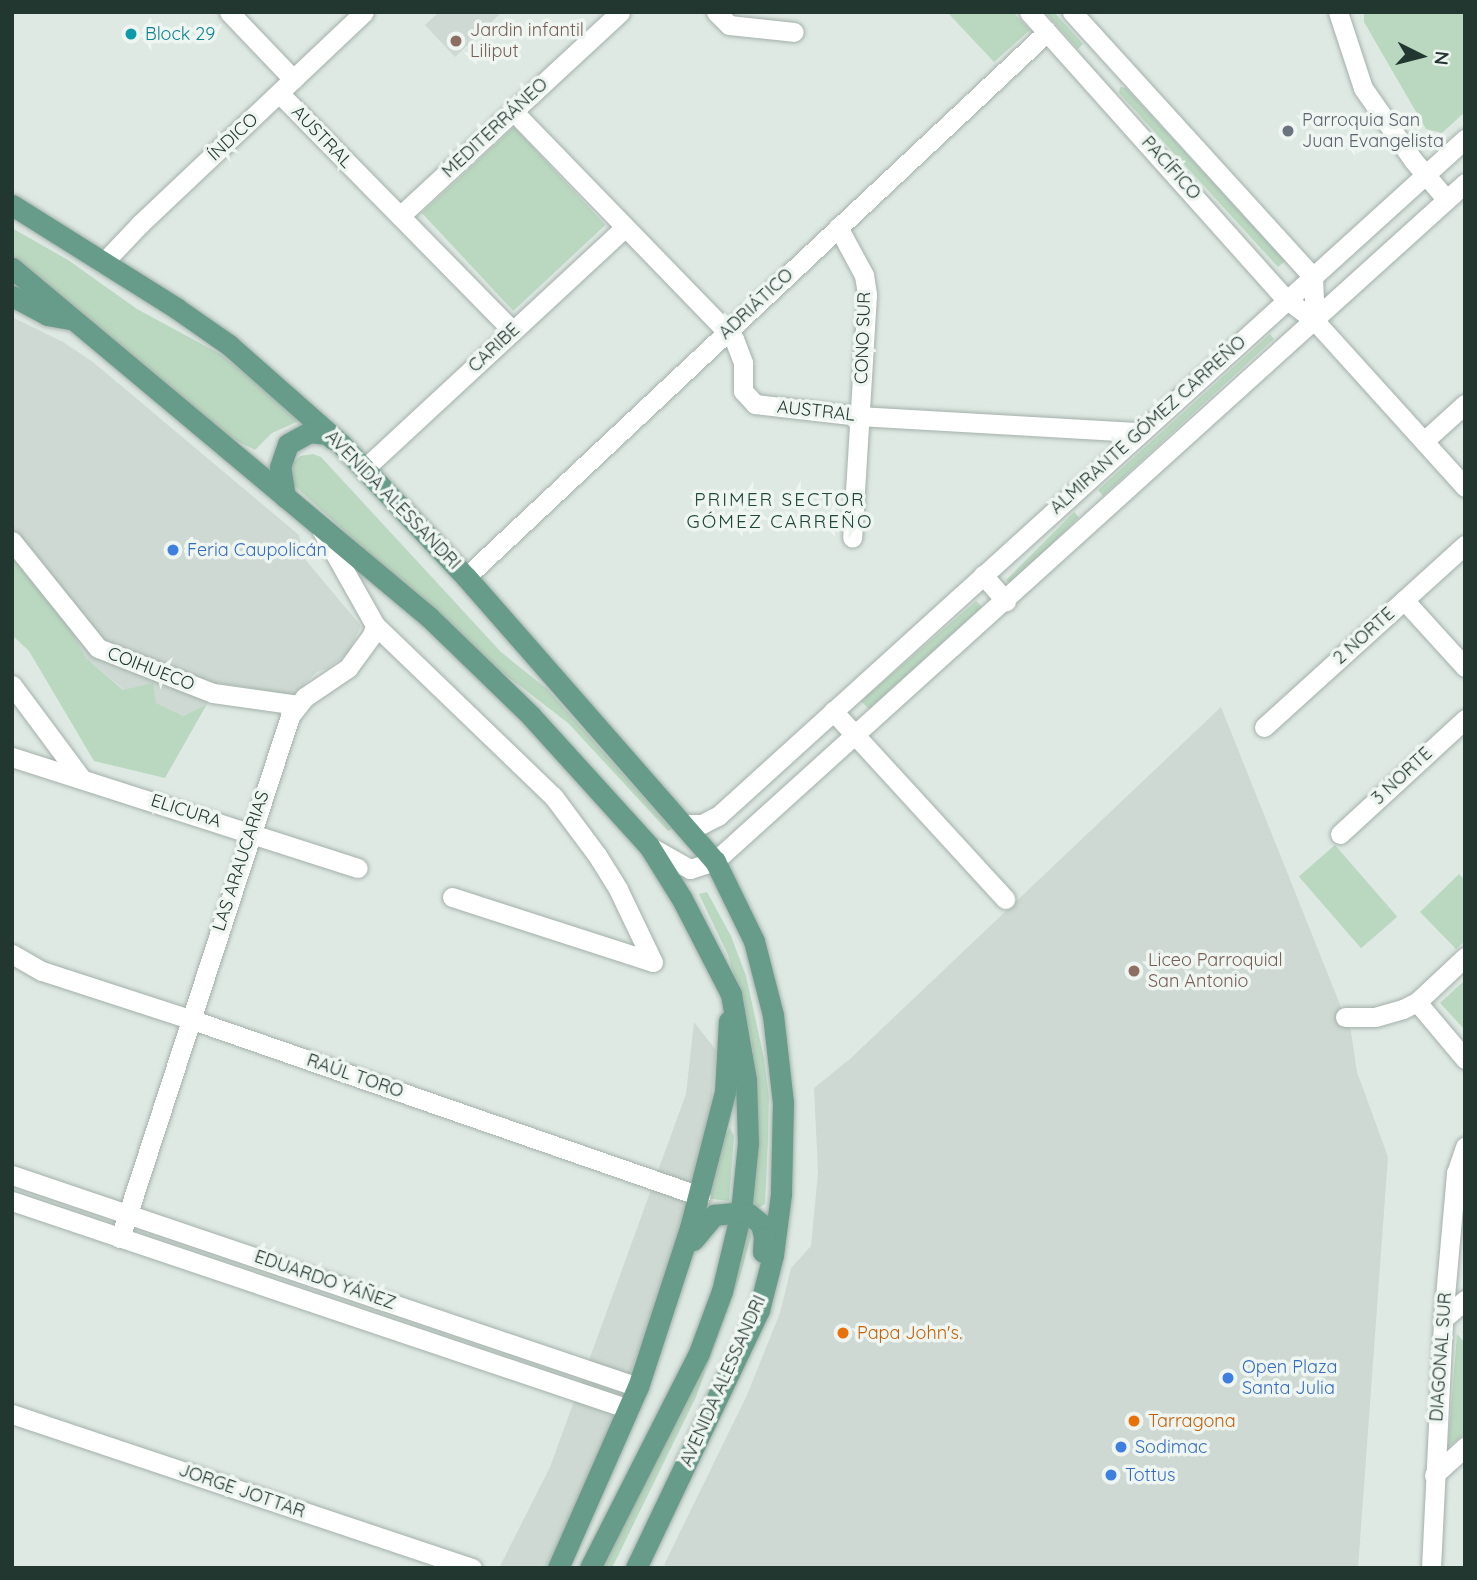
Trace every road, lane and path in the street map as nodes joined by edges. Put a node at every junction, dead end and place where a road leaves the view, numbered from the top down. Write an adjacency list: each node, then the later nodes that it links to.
1 (229, 12): 10 (street, AUSTRAL)
2 (364, 12): 10 (street, ÍNDICO)
3 (620, 12): 11 (street, MEDITERRÁNEO)
4 (716, 12): 8 (street)
5 (1029, 12): 9 (street, PACÍFICO)
6 (1072, 12): 24 (street, PACÍFICO)
7 (1338, 12): 13 (street)
8 (794, 32)
9 (1047, 32): 20 (street, ADRIÁTICO); 26 (street, PACÍFICO)
10 (286, 86): 18 (street, AUSTRAL); 22 (street, ÍNDICO)
11 (513, 111): 18 (street, MEDITERRÁNEO); 21 (street, AUSTRAL)
12 (1465, 139): 13 (street, ALMIRANTE GÓMEZ CARREÑO)
13 (1425, 176): 15 (street); 24 (street, ALMIRANTE GÓMEZ CARREÑO)
14 (1465, 183): 15 (street, ALMIRANTE GÓMEZ CARREÑO)
15 (1447, 200): 28 (street, ALMIRANTE GÓMEZ CARREÑO)
16 (12, 205): 19 (main road, AVENIDA ALESSANDRI)
17 (12, 215): 19 (main road)
18 (400, 216): 29 (street, AUSTRAL)
19 (36, 220): 22 (main road, AVENIDA ALESSANDRI)
20 (838, 227): 30 (street, ADRIÁTICO); 32 (street, CONO SUR)
21 (624, 228): 29 (street, CARIBE); 30 (street, AUSTRAL)
22 (103, 263): 35 (main road, AVENIDA ALESSANDRI)
23 (12, 268): 27 (main road, AVENIDA ALESSANDRI)
24 (1313, 277): 26 (street, ALMIRANTE GÓMEZ CARREÑO); 28 (street)
25 (12, 296): 27 (main road)
26 (1286, 299): 28 (street, PACÍFICO); 33 (street, ALMIRANTE GÓMEZ CARREÑO)
27 (72, 319): 39 (main road, AVENIDA ALESSANDRI)
28 (1315, 321): 34 (street, PACÍFICO); 40 (street, ALMIRANTE GÓMEZ CARREÑO)
29 (512, 330): 36 (street, CARIBE)
30 (727, 332): 32 (street, AUSTRAL); 46 (street, ADRIÁTICO)
31 (1465, 404): 34 (street)
32 (859, 416): 33 (street, AUSTRAL); 42 (street, CONO SUR)
33 (1140, 432): 37 (street, ALMIRANTE GÓMEZ CARREÑO)
34 (1424, 441): 38 (street, PACÍFICO)
35 (341, 444): 36 (main road, AVENIDA ALESSANDRI); 39 (main road)
36 (364, 469): 46 (main road, AVENIDA ALESSANDRI)
37 (1080, 487): 40 (street); 45 (street, ALMIRANTE GÓMEZ CARREÑO)
38 (1465, 487)
39 (285, 497): 41 (main road, AVENIDA ALESSANDRI)
40 (1102, 513): 48 (street, ALMIRANTE GÓMEZ CARREÑO)
41 (318, 525): 49 (street); 62 (main road, AVENIDA ALESSANDRI)
42 (852, 538)
43 (12, 541): 52 (street, COIHUECO)
44 (1465, 545): 47 (street, 2 NORTE)
45 (983, 575): 48 (street); 53 (street, ALMIRANTE GÓMEZ CARREÑO)
46 (466, 577): 59 (main road, AVENIDA ALESSANDRI)
47 (1404, 600): 50 (street); 55 (street, 2 NORTE)
48 (1006, 601): 56 (street, ALMIRANTE GÓMEZ CARREÑO)
49 (375, 625): 52 (street, LAS ARAUCARIAS); 65 (street)
50 (1465, 667)
51 (12, 685): 58 (street)
52 (298, 705): 60 (street, LAS ARAUCARIAS)
53 (833, 711): 56 (street); 59 (street, ALMIRANTE GÓMEZ CARREÑO)
54 (1465, 719): 61 (street, 3 NORTE)
55 (1264, 727)
56 (855, 735): 63 (street, ALMIRANTE GÓMEZ CARREÑO); 66 (street)
57 (12, 757): 58 (street, ELICURA)
58 (81, 778): 60 (street, ELICURA)
59 (683, 824): 63 (main road, AVENIDA ALESSANDRI)
60 (251, 832): 64 (street, ELICURA); 72 (street, LAS ARAUCARIAS)
61 (1339, 834)
62 (649, 846): 63 (street, AVENIDA ALESSANDRI); 69 (main road, AVENIDA ALESSANDRI)
63 (715, 861): 83 (main road, AVENIDA ALESSANDRI)
64 (358, 868)
65 (452, 897)
66 (1005, 899)
67 (12, 954): 72 (street, RAÚL TORO)
68 (1465, 957): 70 (street)
69 (731, 994): 76 (main road); 78 (main road, AVENIDA ALESSANDRI)
70 (1417, 1002): 71 (street); 73 (street)
71 (1345, 1017)
72 (190, 1019): 76 (street, RAÚL TORO); 79 (street, LAS ARAUCARIAS)
73 (1465, 1059)
74 (1465, 1147): 84 (street, DIAGONAL SUR)
75 (12, 1175): 79 (street, EDUARDO YÁÑEZ)
76 (700, 1196): 81 (main road)
77 (12, 1201): 80 (street, EDUARDO YÁÑEZ)
78 (741, 1212): 81 (main road); 83 (main road); 94 (main road, AVENIDA ALESSANDRI)
79 (129, 1213): 80 (street, LAS ARAUCARIAS); 85 (street, EDUARDO YÁÑEZ)
80 (120, 1238): 86 (street, EDUARDO YÁÑEZ)
81 (680, 1260): 85 (main road)
82 (1465, 1300): 84 (street)
83 (759, 1310): 95 (main road, AVENIDA ALESSANDRI)
84 (1443, 1319): 89 (street, DIAGONAL SUR)
85 (638, 1387): 86 (main road)
86 (629, 1409): 90 (main road)
87 (12, 1413): 91 (street, JORGE JOTTAR)
88 (1465, 1447): 89 (street)
89 (1434, 1475): 96 (street, DIAGONAL SUR)
90 (570, 1545): 92 (main road); 93 (street)
91 (472, 1568)
92 (558, 1568)
93 (573, 1568)
94 (590, 1568)
95 (636, 1568)
96 (1431, 1568)

